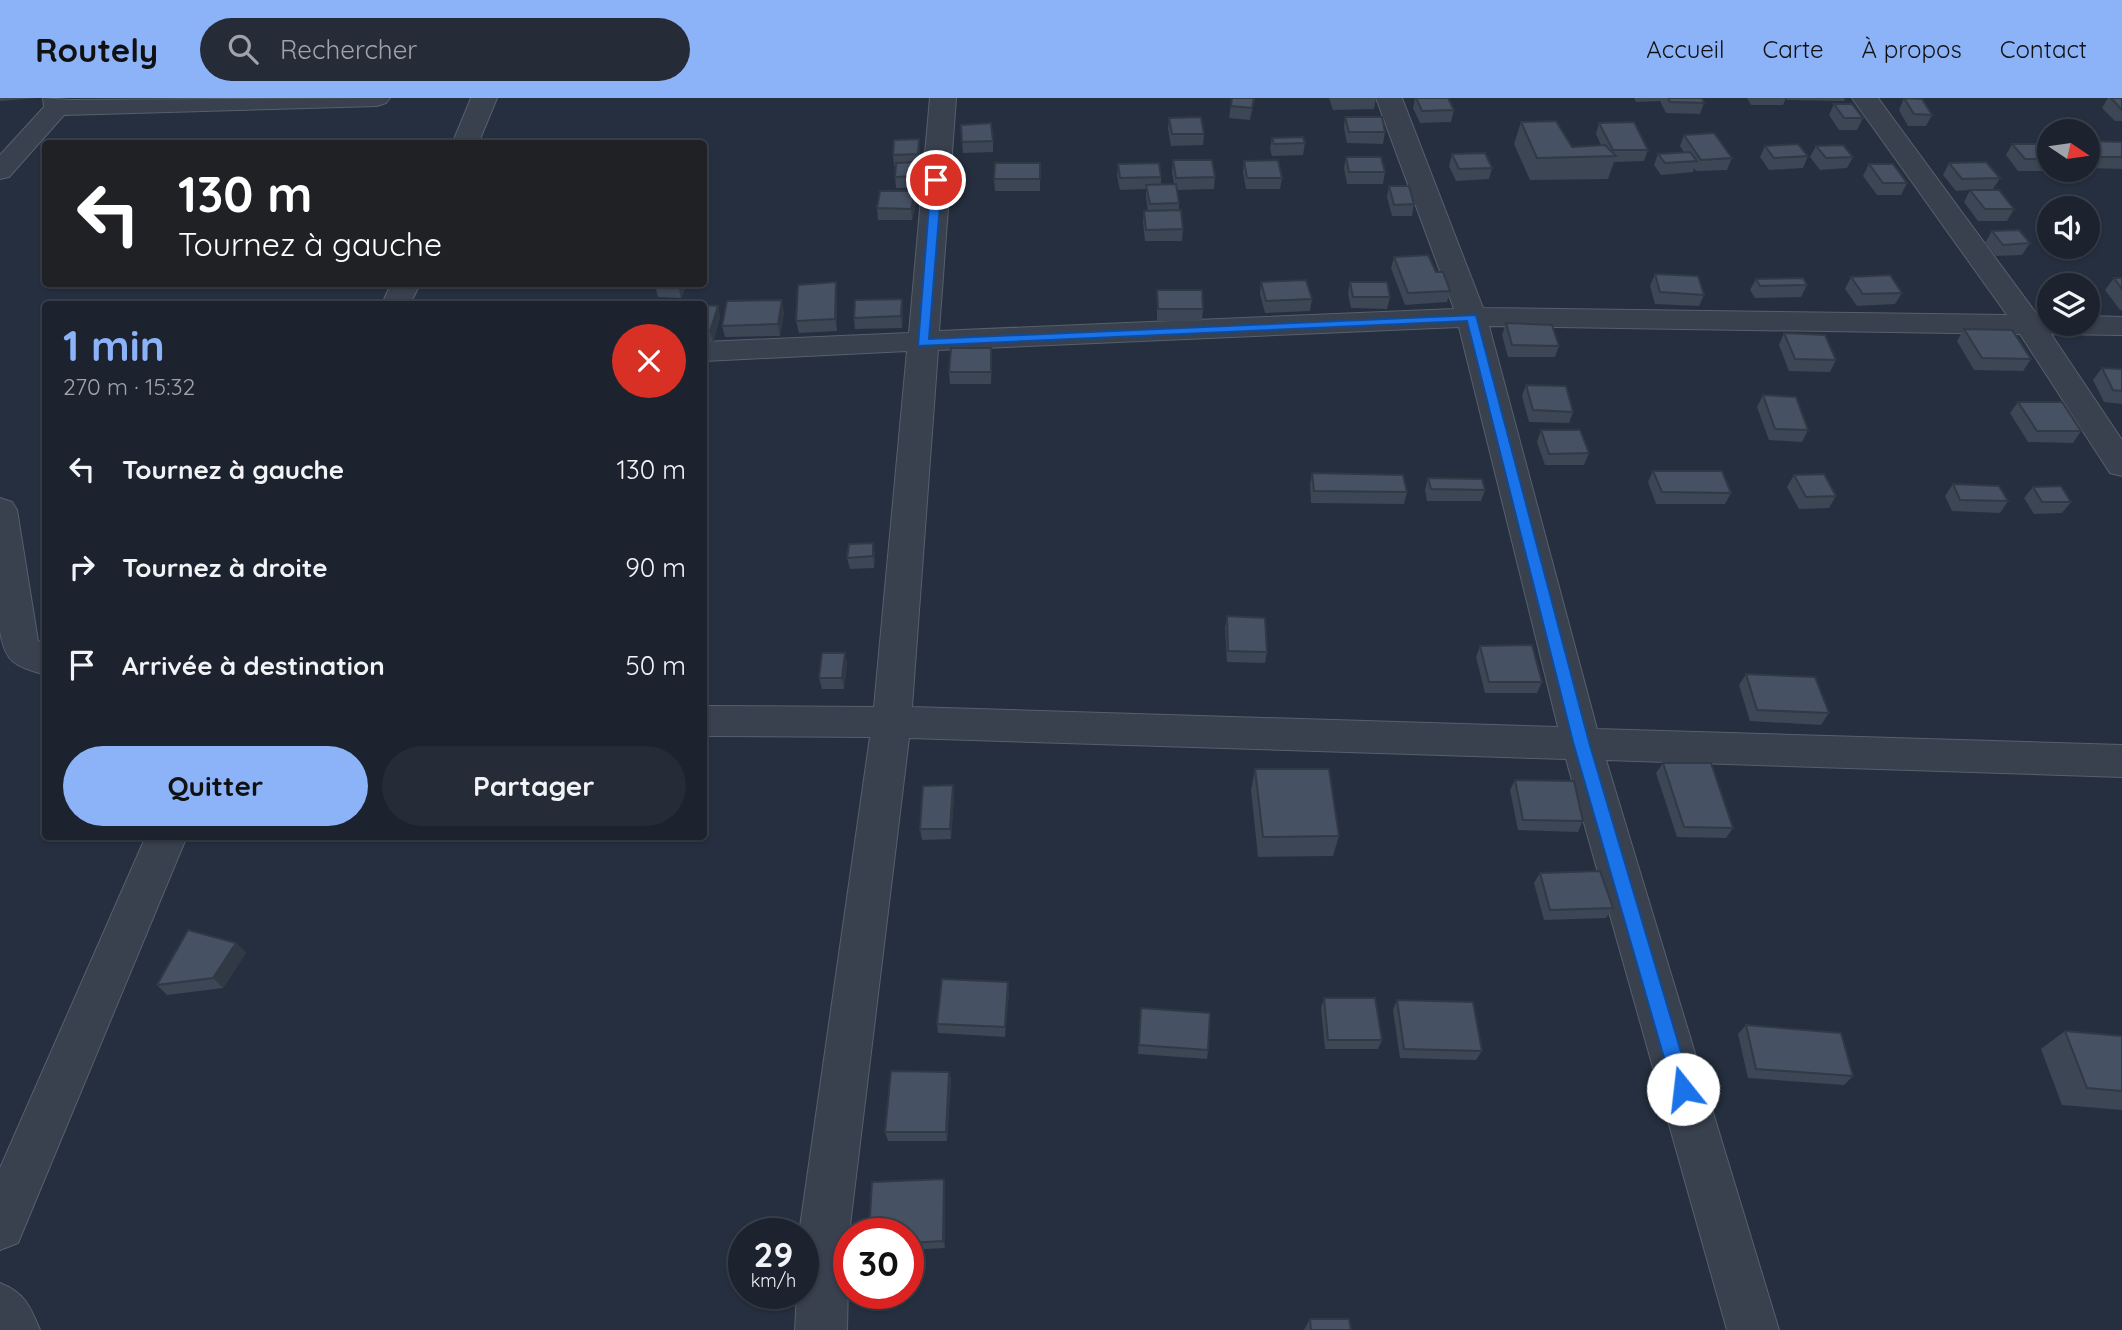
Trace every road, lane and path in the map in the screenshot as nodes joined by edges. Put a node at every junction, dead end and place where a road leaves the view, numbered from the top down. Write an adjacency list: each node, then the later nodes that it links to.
1 (376, 98): 6 (street)
2 (484, 98): 7 (street)
3 (943, 98): 12 (street)
4 (1389, 98): 9 (street)
5 (1865, 98): 11 (street)
6 (57, 103): 8 (street)
7 (467, 140)
8 (0, 171)
9 (1472, 317): 11 (street); 12 (street); 19 (street)
10 (2122, 326): 11 (street)
11 (2030, 327): 14 (street)
12 (923, 343): 13 (street); 18 (street)
13 (707, 351)
14 (2122, 465)
15 (0, 510): 16 (street)
16 (42, 659)
17 (707, 721): 18 (street)
18 (892, 722): 19 (street); 25 (street)
19 (1581, 742): 20 (street); 26 (street)
20 (2122, 761)
21 (165, 840): 22 (street)
22 (0, 1225)
23 (0, 1309): 24 (street)
24 (14, 1330)
25 (821, 1330)
26 (1753, 1330)

